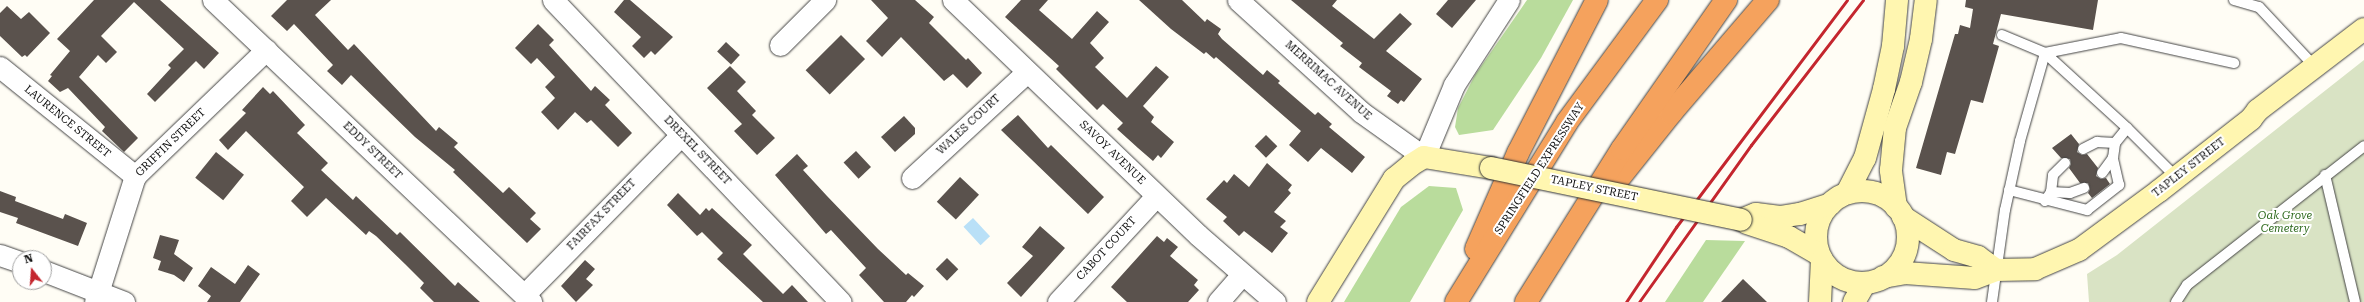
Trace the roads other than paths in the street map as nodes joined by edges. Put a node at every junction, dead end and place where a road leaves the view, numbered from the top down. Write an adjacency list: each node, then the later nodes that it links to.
1 (213, 0): 17 (street, EDDY STREET)
2 (553, 0): 24 (street, DREXEL STREET)
3 (825, 0): 16 (street)
4 (953, 0): 22 (street, SAVOY AVENUE)
5 (1238, 0): 28 (street, MERRIMAC AVENUE)
6 (1509, 0): 28 (street)
7 (1597, 0): 59 (highway)
8 (1657, 0): 60 (highway, SPRINGFIELD EXPRESSWAY)
9 (1726, 0): 49 (highway)
10 (1768, 0): 49 (highway)
11 (1897, 0): 40 (main road)
12 (1926, 0): 41 (main road)
13 (2240, 1): 21 (lane)
14 (2364, 29): 21 (main road, TAPLEY STREET)
15 (2002, 35): 18 (lane)
16 (780, 45)
17 (266, 50): 33 (street, GRIFFIN STREET); 52 (street, EDDY STREET)
18 (2045, 53): 19 (lane); 23 (lane); 37 (lane)
19 (2234, 63)
20 (0, 67): 33 (street, LAURENCE STREET)
21 (2316, 68): 35 (main road, TAPLEY STREET)
22 (1027, 72): 34 (street, WALES COURT); 38 (street, SAVOY AVENUE)
23 (2127, 128): 25 (lane); 35 (lane)
24 (681, 134): 52 (street, FAIRFAX STREET); 54 (street, DREXEL STREET)
25 (2115, 143): 27 (lane); 29 (lane)
26 (2364, 146): 32 (lane)
27 (2083, 149)
28 (1424, 157): 42 (main road, TAPLEY STREET, bridge); 58 (main road)
29 (2113, 158): 31 (lane); 39 (lane)
30 (2065, 163): 39 (lane)
31 (2102, 173)
32 (2325, 175): 65 (lane); 66 (lane)
33 (135, 176): 51 (street, GRIFFIN STREET)
34 (912, 178)
35 (2176, 178): 46 (main road, TAPLEY STREET)
36 (2084, 188): 39 (lane)
37 (2009, 190): 39 (lane); 46 (lane)
38 (1156, 196): 47 (street, SAVOY AVENUE); 55 (street, CABOT COURT)
39 (2048, 196)
40 (1839, 199): 41 (main road); 42 (main road, TAPLEY STREET); 44 (main road)
41 (1900, 212): 46 (main road); 50 (main road)
42 (1741, 220): 44 (main road, TAPLEY STREET)
43 (0, 255): 45 (street)
44 (1820, 257): 50 (main road); 62 (main road)
45 (12, 259)
46 (1996, 270): 50 (main road, TAPLEY STREET); 64 (lane)
47 (1242, 274): 56 (street); 57 (street, SAVOY AVENUE)
48 (52, 275): 51 (street)
49 (1543, 275): 61 (highway)
50 (1874, 280): 63 (main road)
51 (97, 297): 53 (street)
52 (528, 299)
53 (124, 302)
54 (841, 302)
55 (1058, 302)
56 (1218, 302)
57 (1275, 302)
58 (1318, 302)
59 (1452, 302)
60 (1456, 302)
61 (1526, 302)
62 (1820, 302)
63 (1854, 302)
64 (1992, 302)
65 (2176, 302)
66 (2355, 302)

